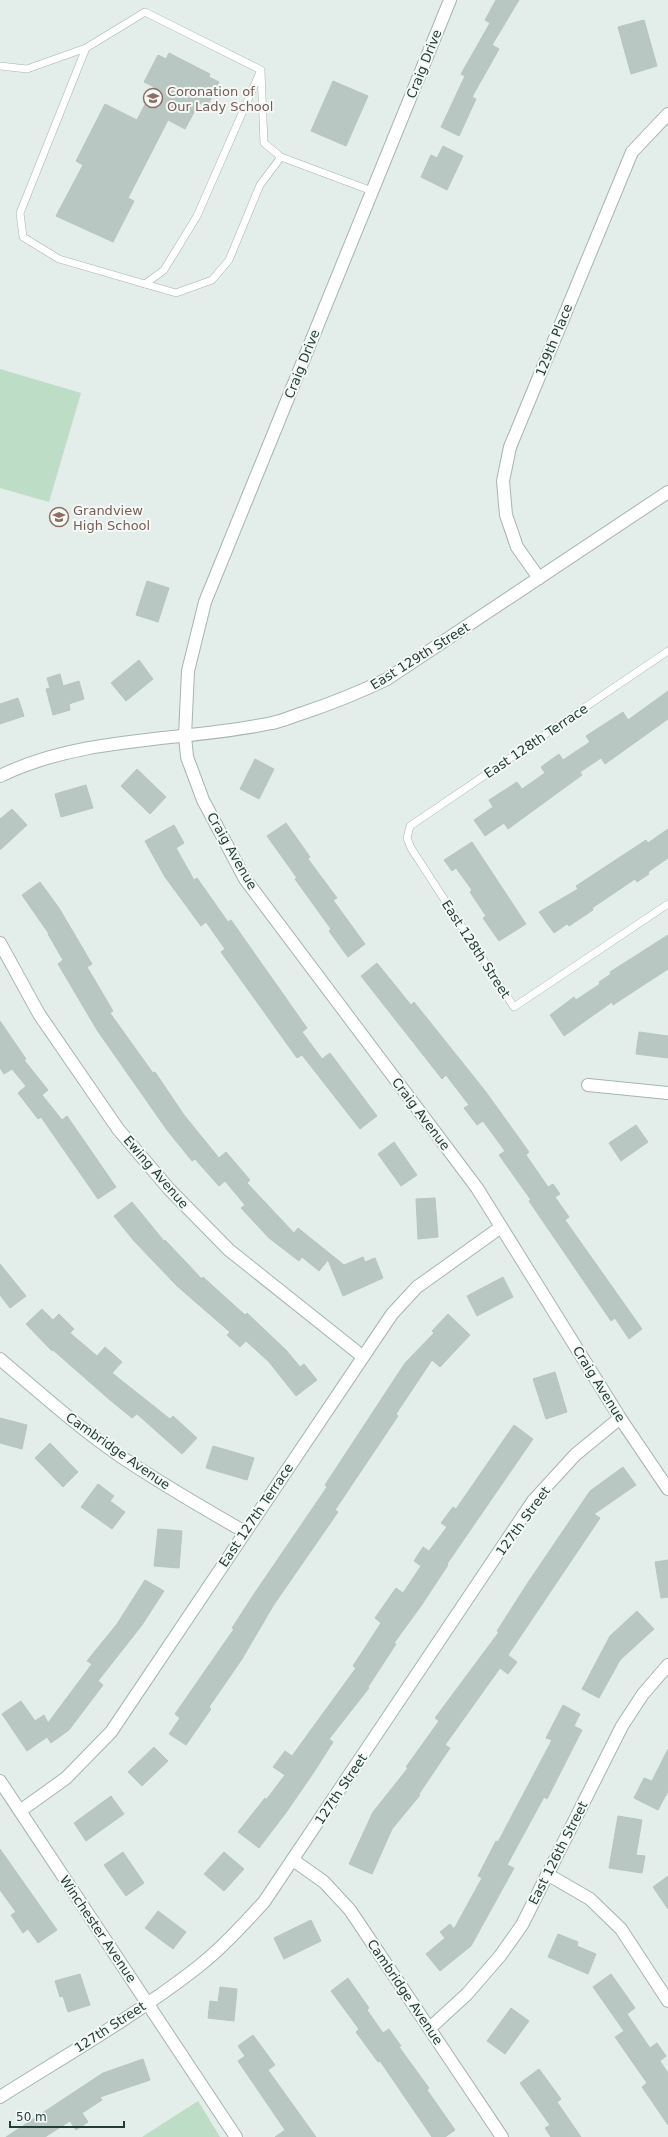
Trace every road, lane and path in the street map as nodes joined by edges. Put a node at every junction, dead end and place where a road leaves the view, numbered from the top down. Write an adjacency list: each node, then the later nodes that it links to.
1 (450, 0): 7 (street, Craig Drive)
2 (86, 48): 3 (lane); 4 (lane); 8 (lane)
3 (0, 66)
4 (261, 70): 6 (lane); 8 (lane)
5 (668, 114): 10 (street, 129th Place)
6 (281, 157): 7 (lane); 8 (lane)
7 (372, 191): 12 (street, Craig Drive)
8 (145, 284)
9 (668, 492): 10 (street, East 129th Street)
10 (539, 578): 12 (street, East 129th Street)
11 (668, 651): 14 (lane, East 128th Terrace)
12 (185, 736): 13 (street, East 129th Street); 19 (street, Craig Avenue)
13 (0, 776)
14 (408, 834): 15 (lane, East 128th Street)
15 (668, 904)
16 (0, 944): 20 (street, Ewing Avenue)
17 (588, 1085): 18 (street)
18 (668, 1093)
19 (501, 1227): 20 (street, East 127th Terrace); 22 (street, Craig Avenue)
20 (362, 1356): 24 (street, East 127th Terrace)
21 (0, 1358): 24 (street, Cambridge Avenue)
22 (620, 1418): 23 (street, Craig Avenue); 28 (street, 127th Street)
23 (668, 1489)
24 (244, 1532): 27 (street, East 127th Terrace)
25 (668, 1665): 29 (street, East 126th Street)
26 (0, 1781): 27 (street, Winchester Avenue)
27 (20, 1811): 31 (street, Winchester Avenue)
28 (293, 1860): 31 (street, 127th Street); 32 (street, Cambridge Avenue)
29 (547, 1874): 30 (street); 32 (street, East 126th Street)
30 (668, 2001)
31 (147, 2004): 33 (street, 127th Street); 34 (street, Winchester Avenue)
32 (430, 2028): 35 (street, Cambridge Avenue)
33 (0, 2097)
34 (236, 2137)
35 (502, 2137)

